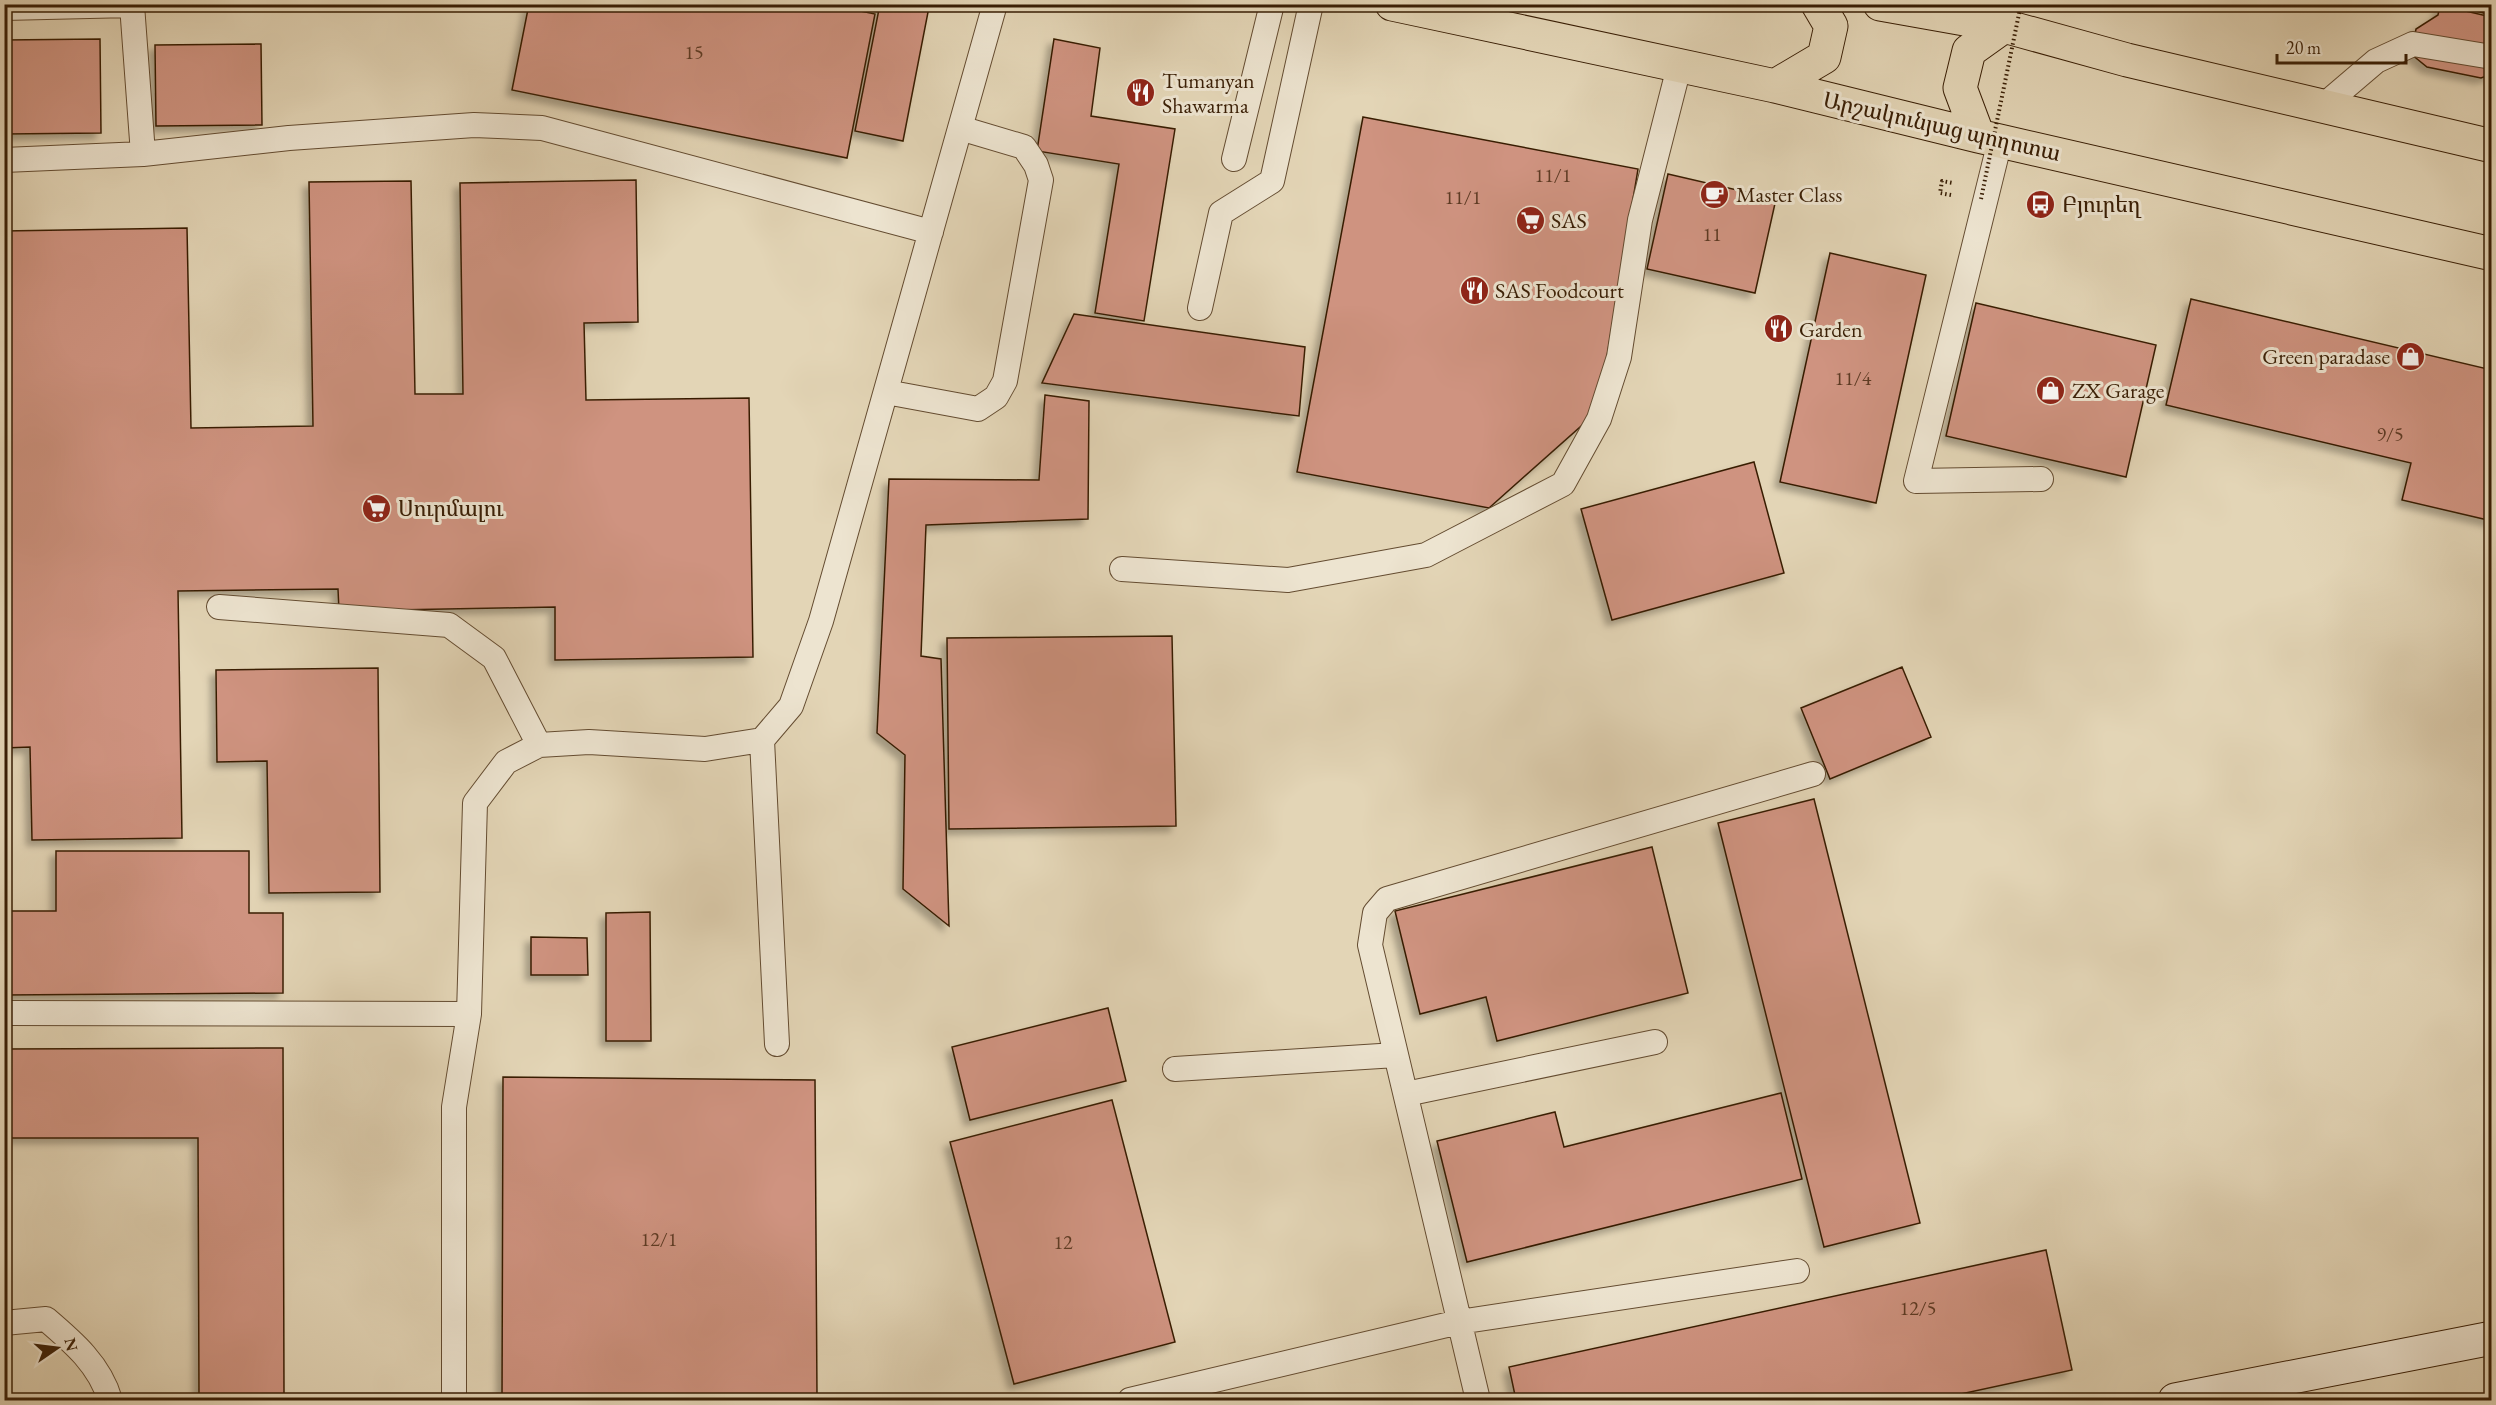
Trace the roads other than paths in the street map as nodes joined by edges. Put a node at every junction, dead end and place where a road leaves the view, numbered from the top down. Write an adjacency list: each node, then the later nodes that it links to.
1 (995, 4): 15 (lane)
2 (1272, 4): 19 (lane)
3 (1311, 4): 23 (lane)
4 (1392, 4): 12 (main road, Արշակունյաց պողոտա)
5 (1818, 4): 13 (main road)
6 (1880, 4): 9 (main road)
7 (132, 5): 8 (lane); 18 (lane)
8 (4, 8)
9 (1936, 9): 10 (main road)
10 (2012, 15): 14 (main road); 16 (main road)
11 (2492, 57): 14 (lane)
12 (1678, 67): 13 (main road, Արշակունյաց պողոտա); 26 (lane)
13 (1775, 86): 16 (main road, Արշակունյաց պողոտա)
14 (2322, 106): 17 (main road)
15 (960, 128): 21 (lane); 24 (lane)
16 (1989, 138): 22 (main road, Արշակունյաց պողոտա); 25 (lane)
17 (2492, 146)
18 (143, 154): 20 (lane); 21 (lane)
19 (1234, 159)
20 (4, 160)
21 (931, 232): 24 (lane)
22 (2492, 254)
23 (1200, 308)
24 (886, 392): 28 (lane)
25 (2041, 479)
26 (1122, 569)
27 (219, 607): 29 (lane)
28 (762, 740): 29 (lane); 34 (lane)
29 (539, 745): 32 (lane)
30 (1813, 774): 35 (lane)
31 (4, 1013): 32 (lane)
32 (470, 1014): 43 (lane)
33 (1655, 1042): 37 (lane)
34 (777, 1044)
35 (1396, 1055): 36 (lane); 37 (lane)
36 (1175, 1069)
37 (1406, 1094): 39 (lane)
38 (1797, 1271): 39 (lane)
39 (1459, 1322): 44 (lane); 45 (lane)
40 (4, 1323): 42 (lane)
41 (2492, 1338): 46 (street)
42 (110, 1401)
43 (454, 1401)
44 (1130, 1401)
45 (1478, 1401)
46 (2175, 1401)

